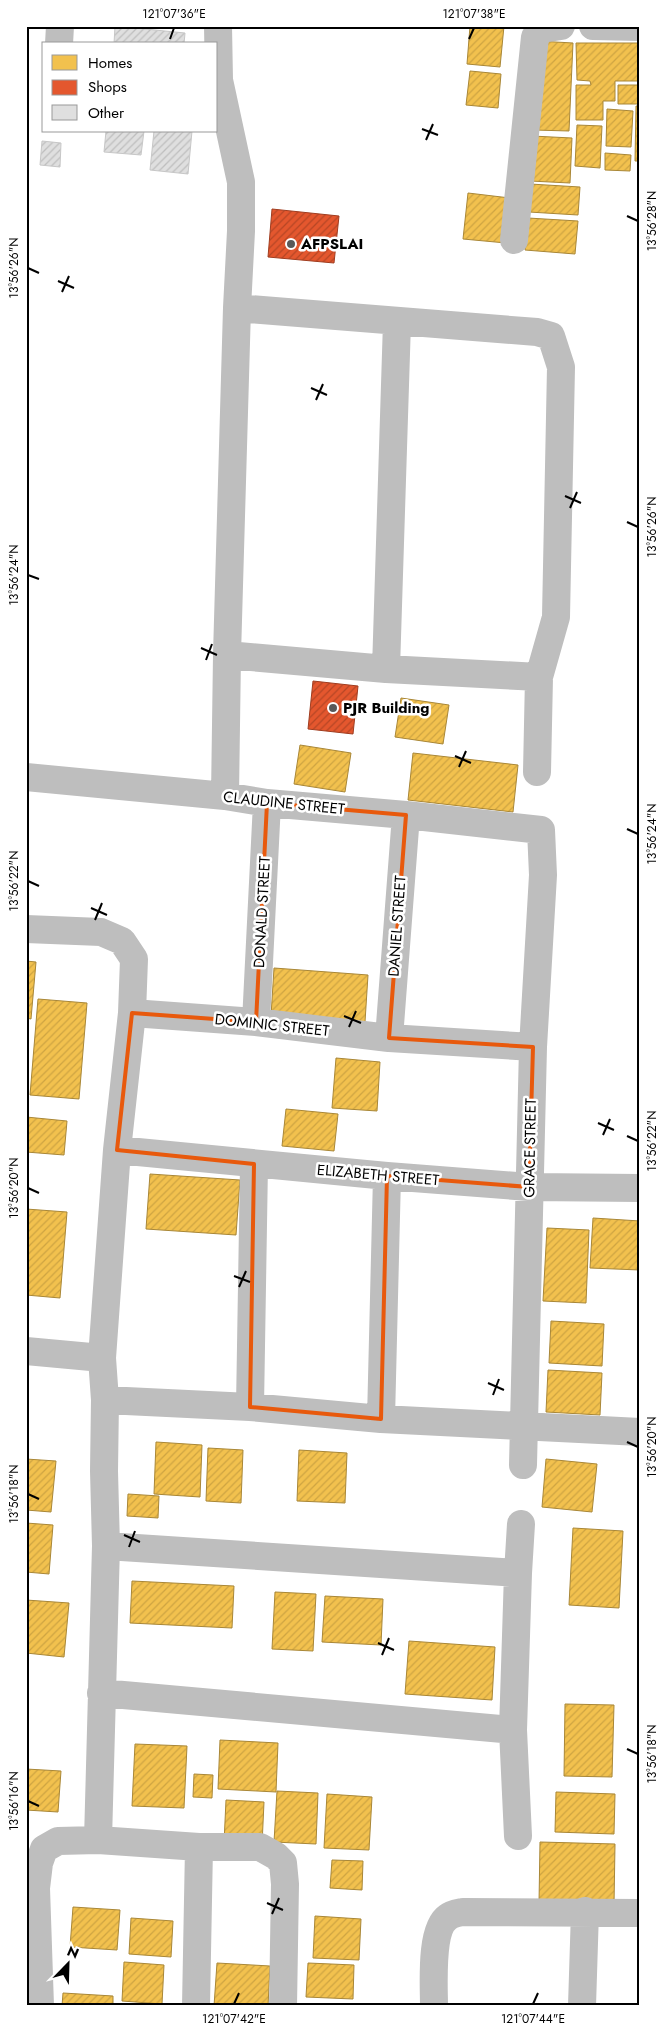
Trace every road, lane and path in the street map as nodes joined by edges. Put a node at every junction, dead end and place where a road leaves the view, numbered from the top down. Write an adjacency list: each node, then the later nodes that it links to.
1 (60, 26): 6 (street)
2 (218, 26): 8 (street)
3 (561, 26): 7 (street)
4 (593, 26): 5 (street)
5 (640, 27)
6 (59, 42)
7 (514, 240)
8 (237, 308): 9 (street); 10 (street)
9 (397, 322): 11 (street); 12 (street)
10 (226, 655): 11 (street); 15 (street)
11 (386, 669): 12 (street)
12 (539, 677): 13 (street)
13 (537, 772)
14 (26, 777): 15 (street, CLAUDINE STREET)
15 (225, 796): 16 (street, CLAUDINE STREET)
16 (267, 802): 17 (street, CLAUDINE STREET); 21 (street, DONALD STREET)
17 (406, 814): 18 (street, CLAUDINE STREET); 22 (street, DANIEL STREET)
18 (541, 830): 23 (street, GRACE STREET)
19 (26, 929): 20 (street)
20 (132, 1013): 21 (street, DOMINIC STREET); 24 (street)
21 (256, 1022): 22 (street, DOMINIC STREET)
22 (389, 1038): 23 (street, DOMINIC STREET)
23 (533, 1047): 27 (street, GRACE STREET)
24 (118, 1150): 25 (street, ELIZABETH STREET); 30 (street)
25 (254, 1164): 26 (street, ELIZABETH STREET); 32 (street)
26 (387, 1176): 27 (street, ELIZABETH STREET); 33 (street)
27 (529, 1186): 28 (street, ELIZABETH STREET); 34 (street, GRACE STREET)
28 (640, 1188)
29 (26, 1351): 30 (street)
30 (102, 1358): 31 (street)
31 (105, 1400): 32 (street); 38 (street)
32 (250, 1407): 33 (street)
33 (382, 1419): 34 (street)
34 (525, 1426): 35 (street); 36 (street, GRACE STREET)
35 (640, 1432)
36 (524, 1465)
37 (522, 1524): 39 (street)
38 (106, 1546): 39 (street); 40 (street)
39 (518, 1573): 41 (street)
40 (101, 1693): 41 (street); 43 (street)
41 (513, 1730): 42 (street)
42 (518, 1836)
43 (98, 1840): 44 (street); 47 (street)
44 (199, 1847): 48 (street); 49 (street)
45 (585, 1911): 46 (street); 50 (street); 51 (street)
46 (640, 1913)
47 (40, 2006)
48 (196, 2006)
49 (283, 2006)
50 (434, 2006)
51 (582, 2006)

